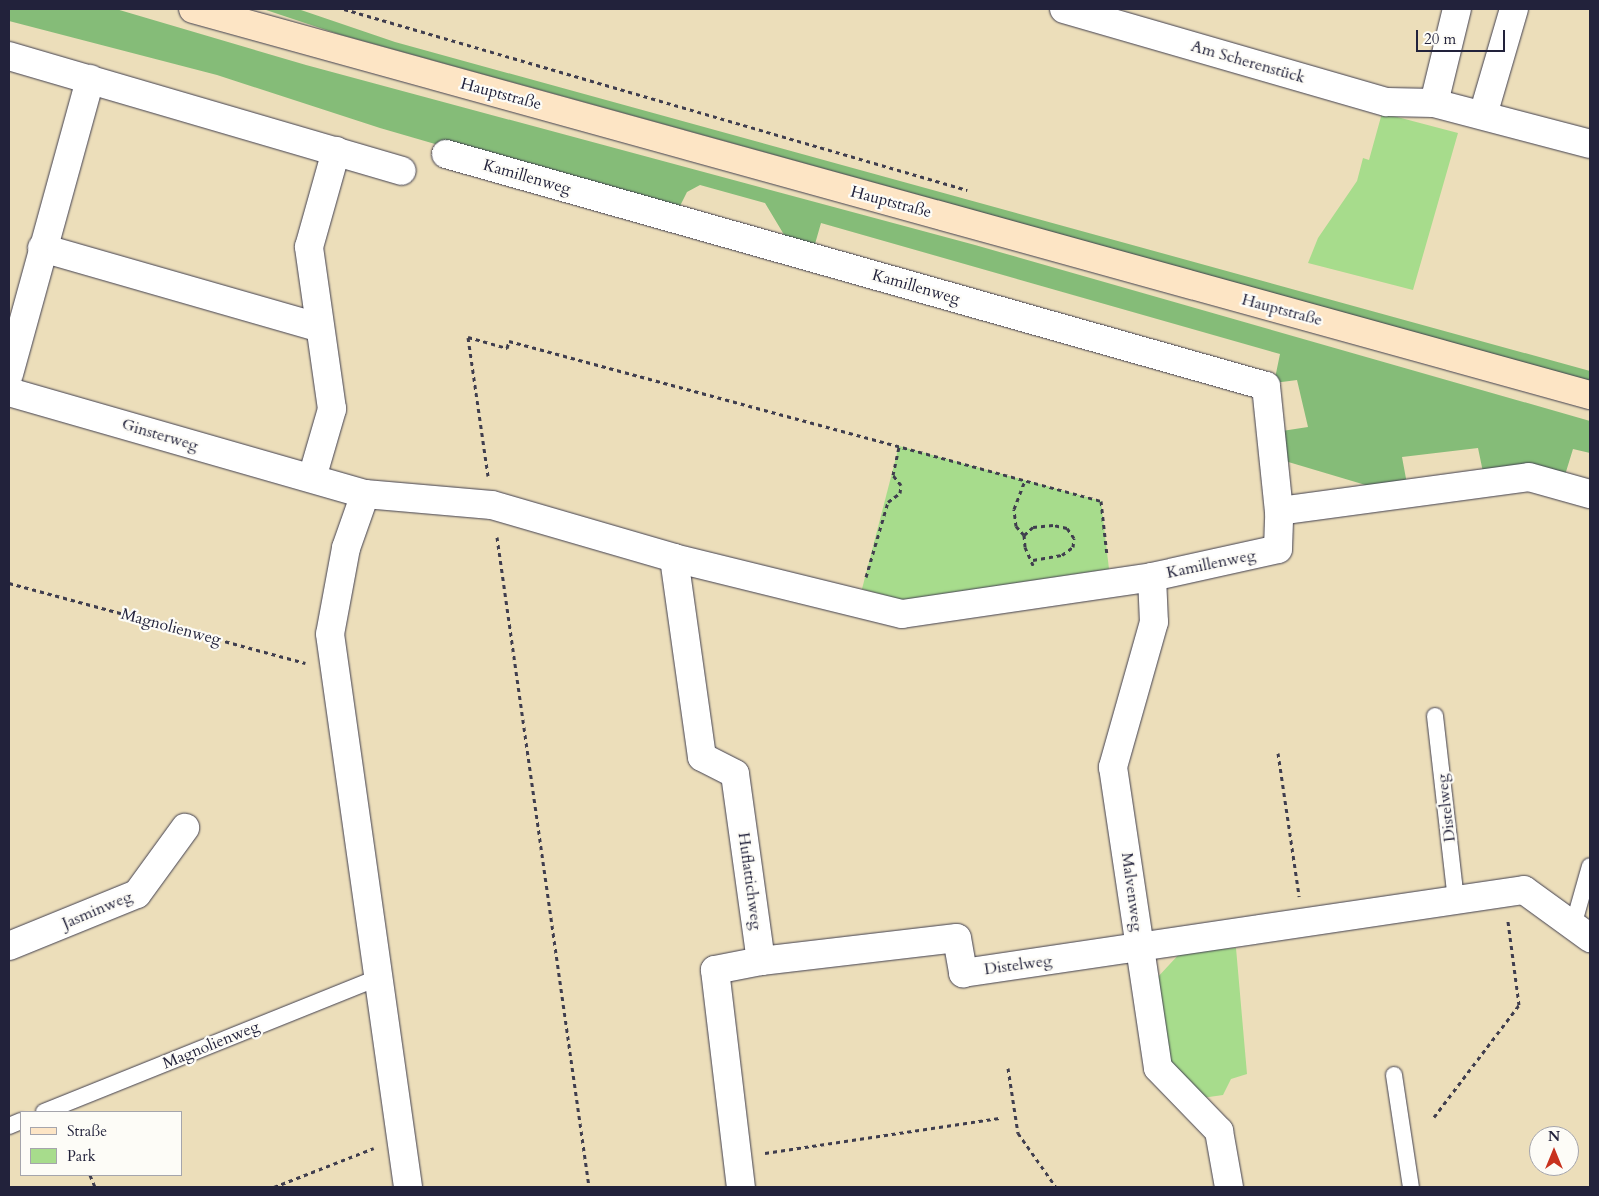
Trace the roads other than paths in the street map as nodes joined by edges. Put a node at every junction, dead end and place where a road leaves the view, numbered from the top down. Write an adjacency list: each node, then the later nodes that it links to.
1 (193, 9): 17 (main road, Hauptstraße)
2 (1064, 9): 7 (street, Am Scherenstück)
3 (1458, 9): 7 (street)
4 (1514, 9): 8 (street)
5 (9, 56): 6 (street)
6 (90, 79): 10 (street); 13 (street)
7 (1434, 103): 8 (street, Am Scherenstück)
8 (1483, 115): 9 (street, Am Scherenstück)
9 (1590, 144)
10 (336, 152): 12 (street); 14 (street)
11 (446, 154): 22 (street, Kamillenweg)
12 (402, 171)
13 (42, 248): 14 (street); 15 (street)
14 (318, 326): 18 (street)
15 (9, 374)
16 (9, 392): 18 (street, Ginsterweg)
17 (1590, 395)
18 (312, 478): 19 (street, Ginsterweg)
19 (365, 494): 21 (street, Ginsterweg); 33 (street)
20 (1590, 494): 22 (street)
21 (432, 501): 23 (street, Kamillenweg)
22 (1279, 510): 24 (street, Kamillenweg)
23 (674, 558): 24 (street, Kamillenweg); 32 (street, Huflattichweg)
24 (1152, 577): 31 (street, Malvenweg)
25 (1435, 716): 28 (lane, Distelweg)
26 (186, 828): 30 (street, Jasminweg)
27 (1590, 866): 29 (lane, Distelweg)
28 (1456, 900): 29 (street, Distelweg); 31 (street, Distelweg)
29 (1582, 932)
30 (9, 946)
31 (1140, 947): 32 (street, Distelweg); 38 (street, Malvenweg)
32 (761, 961): 37 (street)
33 (378, 978): 35 (lane, Magnolienweg); 36 (street)
34 (1394, 1075): 39 (lane)
35 (46, 1111)
36 (408, 1187)
37 (741, 1187)
38 (1229, 1187)
39 (1411, 1187)

